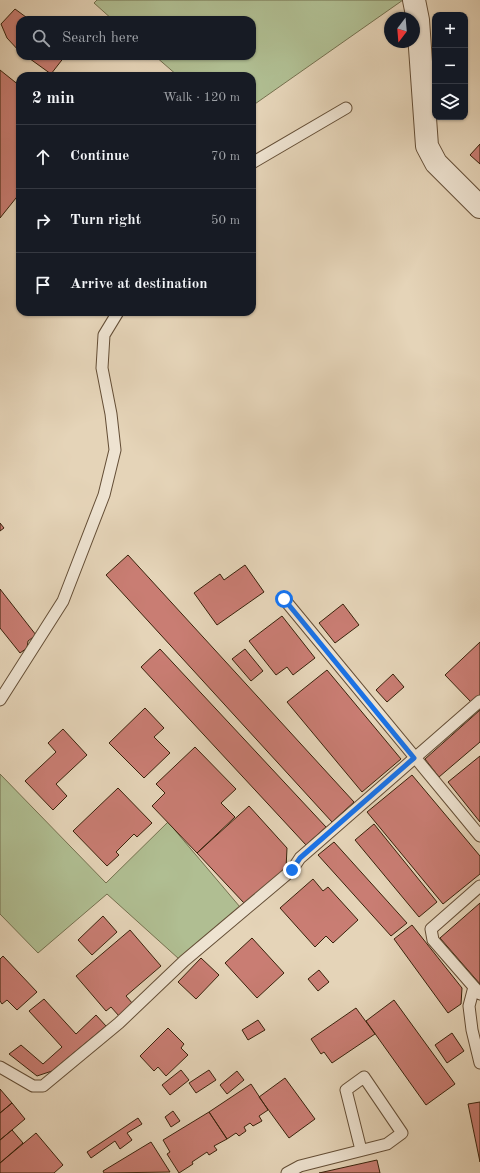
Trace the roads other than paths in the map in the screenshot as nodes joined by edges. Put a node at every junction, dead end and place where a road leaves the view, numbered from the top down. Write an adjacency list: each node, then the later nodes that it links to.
1 (414, 0): 4 (street)
2 (346, 108): 3 (lane)
3 (256, 161)
4 (480, 207)
5 (116, 316): 7 (lane)
6 (284, 599): 9 (lane)
7 (0, 700)
8 (480, 701): 9 (lane)
9 (414, 758): 10 (lane); 14 (lane)
10 (480, 836)
11 (480, 886): 12 (lane)
12 (477, 991): 13 (lane)
13 (480, 1063)
14 (0, 1067)
15 (362, 1150): 15 (lane); 16 (lane)
16 (287, 1173)

